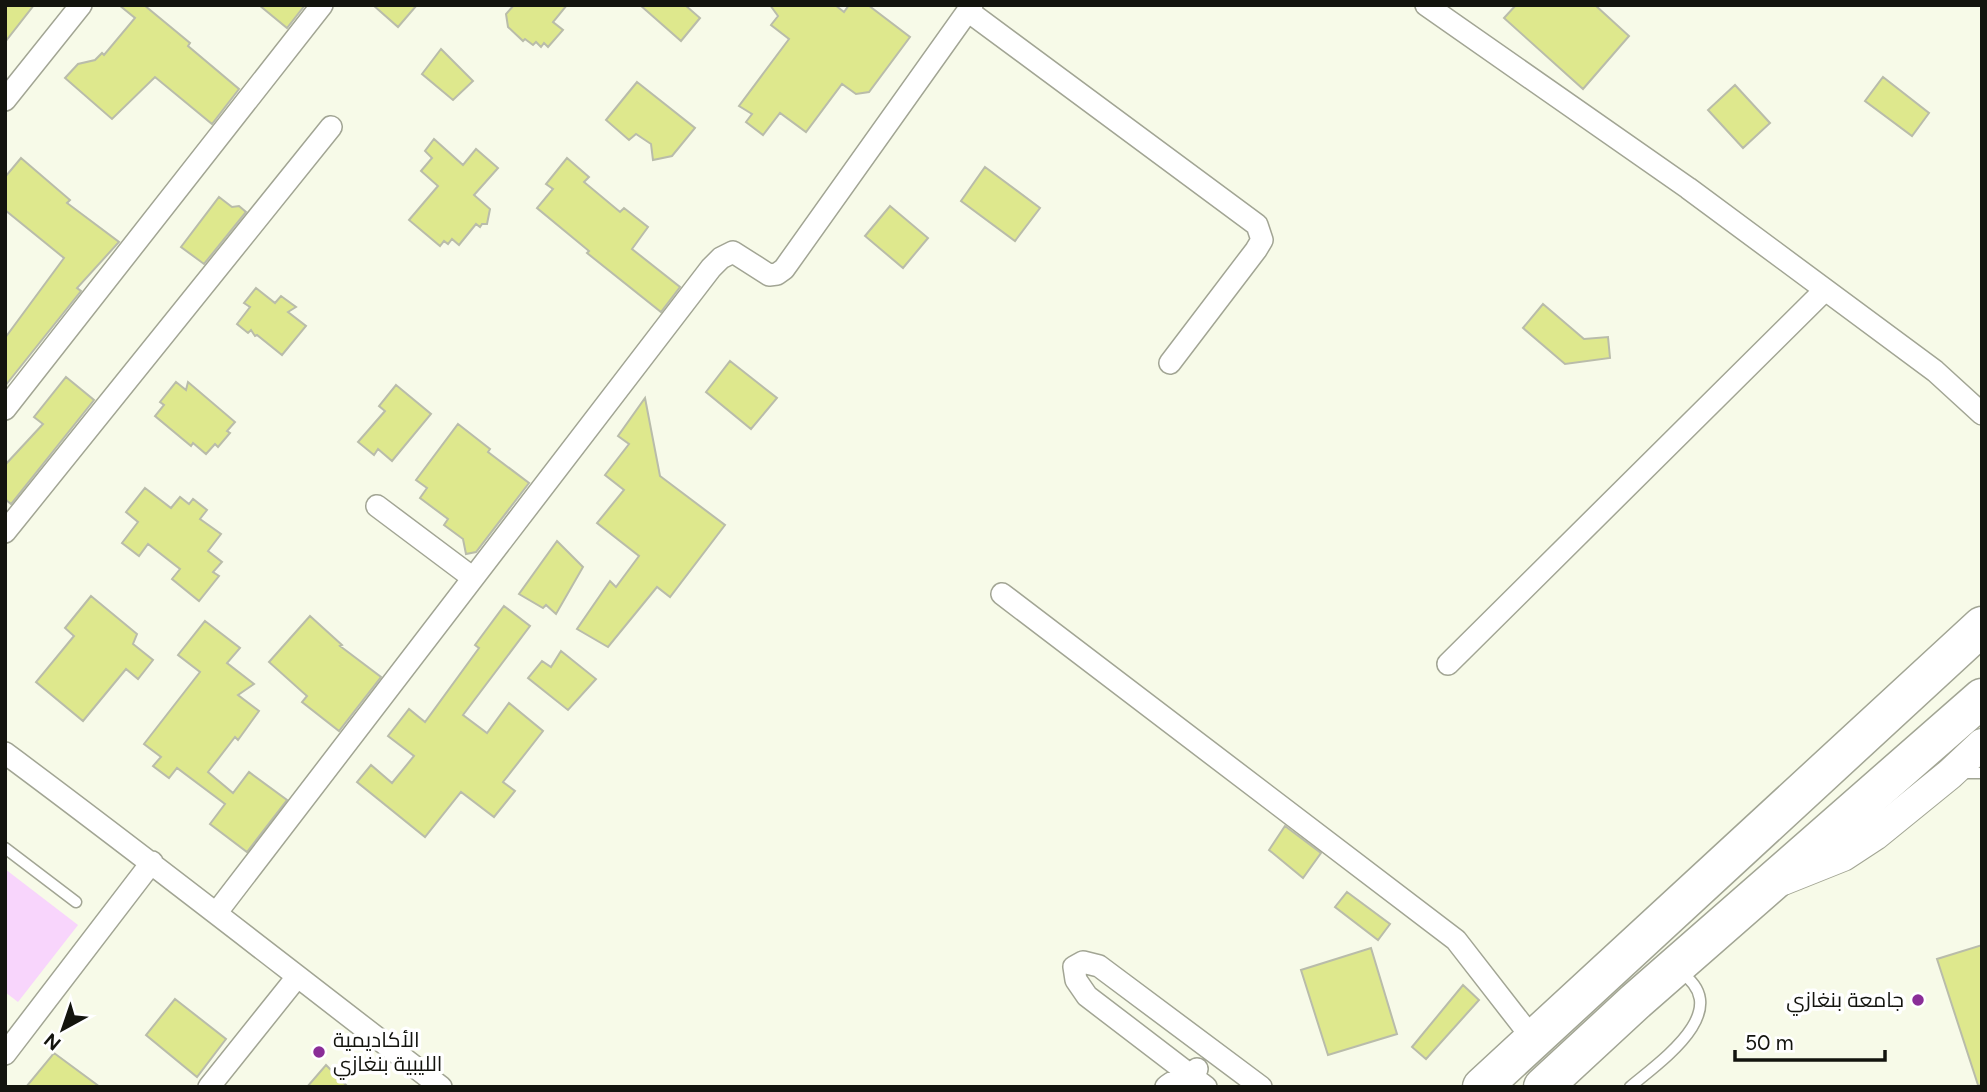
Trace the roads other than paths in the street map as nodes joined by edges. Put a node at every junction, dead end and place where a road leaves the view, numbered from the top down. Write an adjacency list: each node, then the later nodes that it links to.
1 (81, 5): 5 (street)
2 (322, 5): 9 (street)
3 (1426, 5): 7 (street)
4 (970, 8): 8 (street); 13 (street)
5 (5, 100)
6 (331, 127): 12 (street)
7 (1825, 290): 10 (street); 16 (street)
8 (1170, 363)
9 (5, 409)
10 (1982, 414)
11 (377, 506): 13 (street)
12 (5, 532)
13 (473, 578): 26 (street)
14 (1002, 594): 30 (street)
15 (1982, 626): 30 (highway)
16 (1448, 664)
17 (1982, 698): 24 (highway)
18 (1982, 744): 21 (street)
19 (5, 752): 23 (street)
20 (1982, 773): 21 (lane)
21 (1950, 774): 24 (street)
22 (5, 848): 25 (lane)
23 (152, 862): 26 (street); 32 (street)
24 (1763, 889): 27 (highway)
25 (76, 902)
26 (218, 912): 28 (street)
27 (1675, 969): 40 (highway); 41 (lane)
28 (297, 977): 36 (street); 37 (street)
29 (1187, 1032): 31 (street); 33 (street); 33 (street)
30 (1533, 1039): 39 (highway)
31 (1212, 1050): 34 (street); 38 (street)
32 (5, 1054)
33 (1168, 1058): 34 (street); 35 (street)
34 (1198, 1081): 35 (street)
35 (1168, 1085)
36 (209, 1087)
37 (442, 1087)
38 (1261, 1087)
39 (1482, 1087)
40 (1544, 1087)
41 (1630, 1087)

